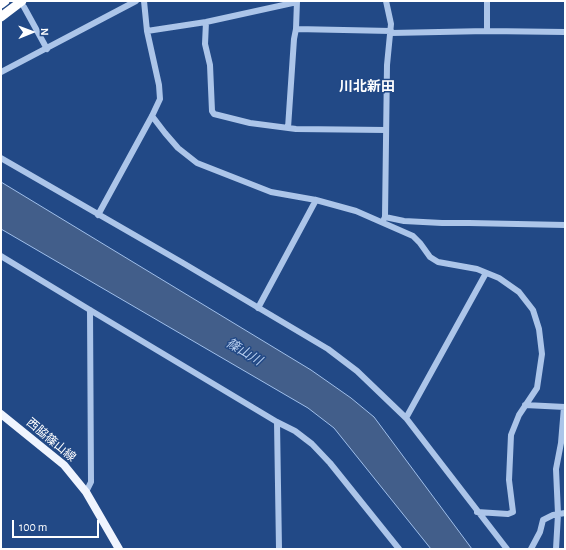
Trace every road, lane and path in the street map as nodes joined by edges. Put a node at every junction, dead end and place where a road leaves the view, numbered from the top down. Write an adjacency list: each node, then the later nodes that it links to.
1 (5, 1): 7 (highway)
2 (136, 1): 16 (street)
3 (144, 1): 12 (street)
4 (297, 1): 10 (street); 11 (street)
5 (386, 1): 14 (street)
6 (487, 1): 13 (street)
7 (1, 4)
8 (23, 4): 9 (highway); 16 (street)
9 (1, 18)
10 (206, 22): 12 (street); 19 (street)
11 (296, 28): 14 (street); 19 (street)
12 (147, 31): 18 (street)
13 (487, 31): 14 (street); 15 (street)
14 (391, 32): 20 (street)
15 (565, 32)
16 (47, 49): 17 (street)
17 (1, 72)
18 (152, 116): 22 (street); 23 (street)
19 (288, 128): 20 (street)
20 (386, 130): 24 (street)
21 (1, 158): 23 (street)
22 (316, 200): 24 (street); 28 (street)
23 (98, 215): 28 (street)
24 (384, 219): 25 (street); 27 (street)
25 (565, 224)
26 (1, 256): 29 (street)
27 (486, 273): 30 (street); 33 (street)
28 (258, 308): 33 (street)
29 (90, 310): 34 (street); 35 (street)
30 (525, 405): 31 (street); 36 (street)
31 (564, 407): 38 (street)
32 (1, 414): 35 (main road, 西脇篠山線)
33 (406, 418): 36 (street)
34 (277, 422): 40 (street); 41 (street)
35 (86, 492): 39 (main road, 西脇篠山線)
36 (478, 512): 42 (street)
37 (565, 513): 38 (street)
38 (558, 514): 43 (street); 44 (street)
39 (119, 549)
40 (279, 549)
41 (399, 549)
42 (507, 549)
43 (531, 549)
44 (556, 549)

